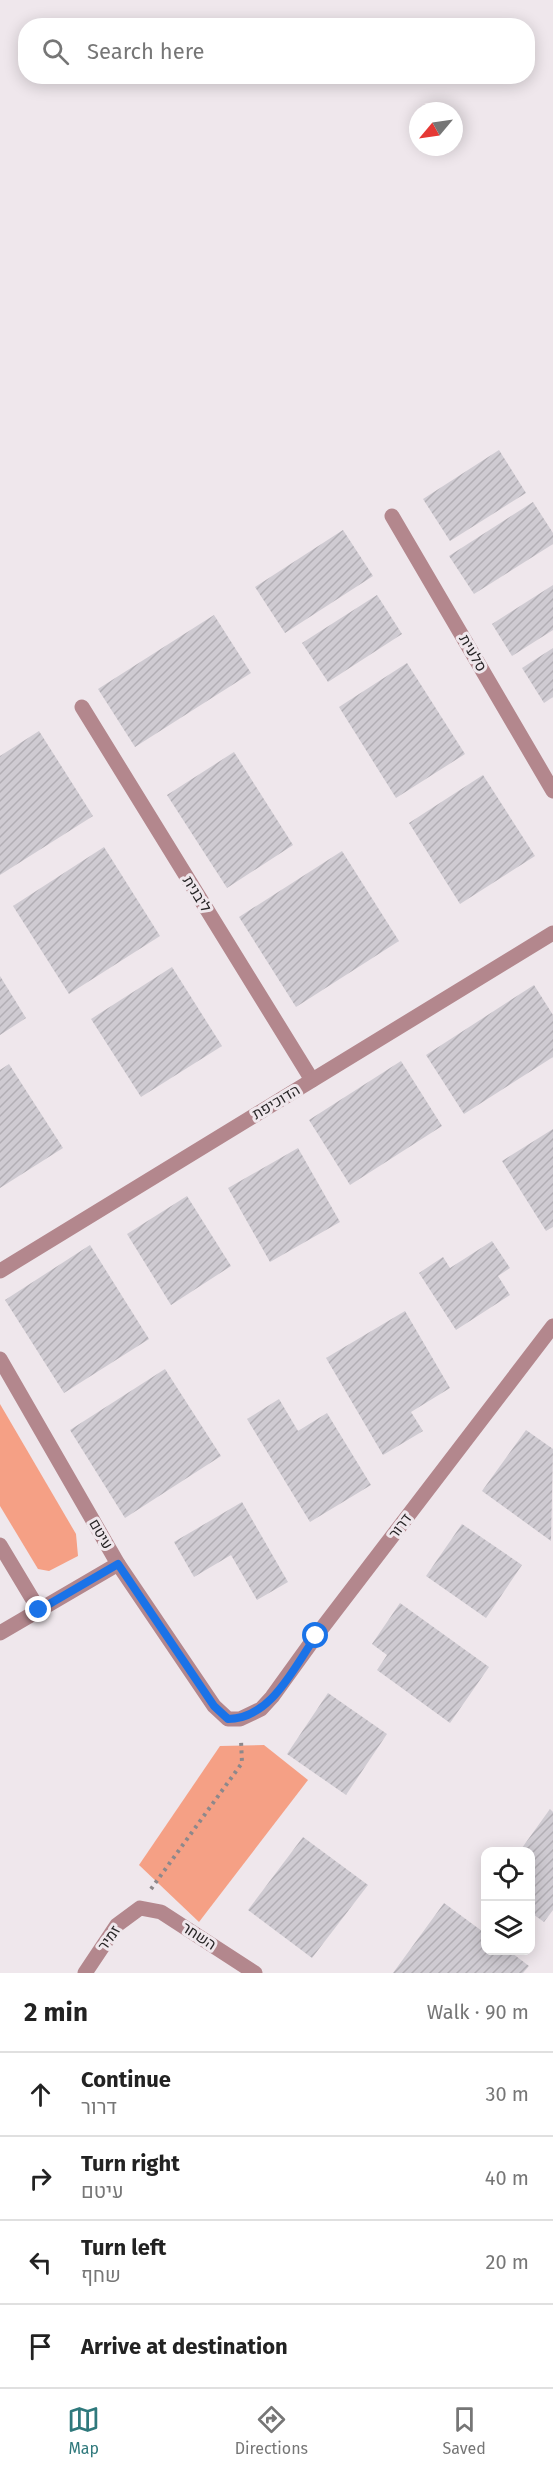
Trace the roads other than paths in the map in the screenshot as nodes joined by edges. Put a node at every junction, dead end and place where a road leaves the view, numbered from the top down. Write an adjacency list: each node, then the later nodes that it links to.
1 (392, 516): 3 (street, סלעית)
2 (82, 707): 5 (street, ליבנית)
3 (553, 791)
4 (553, 933): 5 (street, הדוכיפת)
5 (312, 1080): 6 (street, הדוכיפת)
6 (3, 1264)
7 (553, 1326): 13 (street, דרור)
8 (0, 1359): 10 (street, עיטם)
9 (0, 1545): 11 (street)
10 (118, 1564): 11 (street); 13 (street, עיטם)
11 (39, 1610): 12 (street)
12 (0, 1633)
13 (240, 1719)
14 (140, 1908): 15 (street, זמיר); 16 (street, השחר)
15 (85, 1973)
16 (255, 1973)

